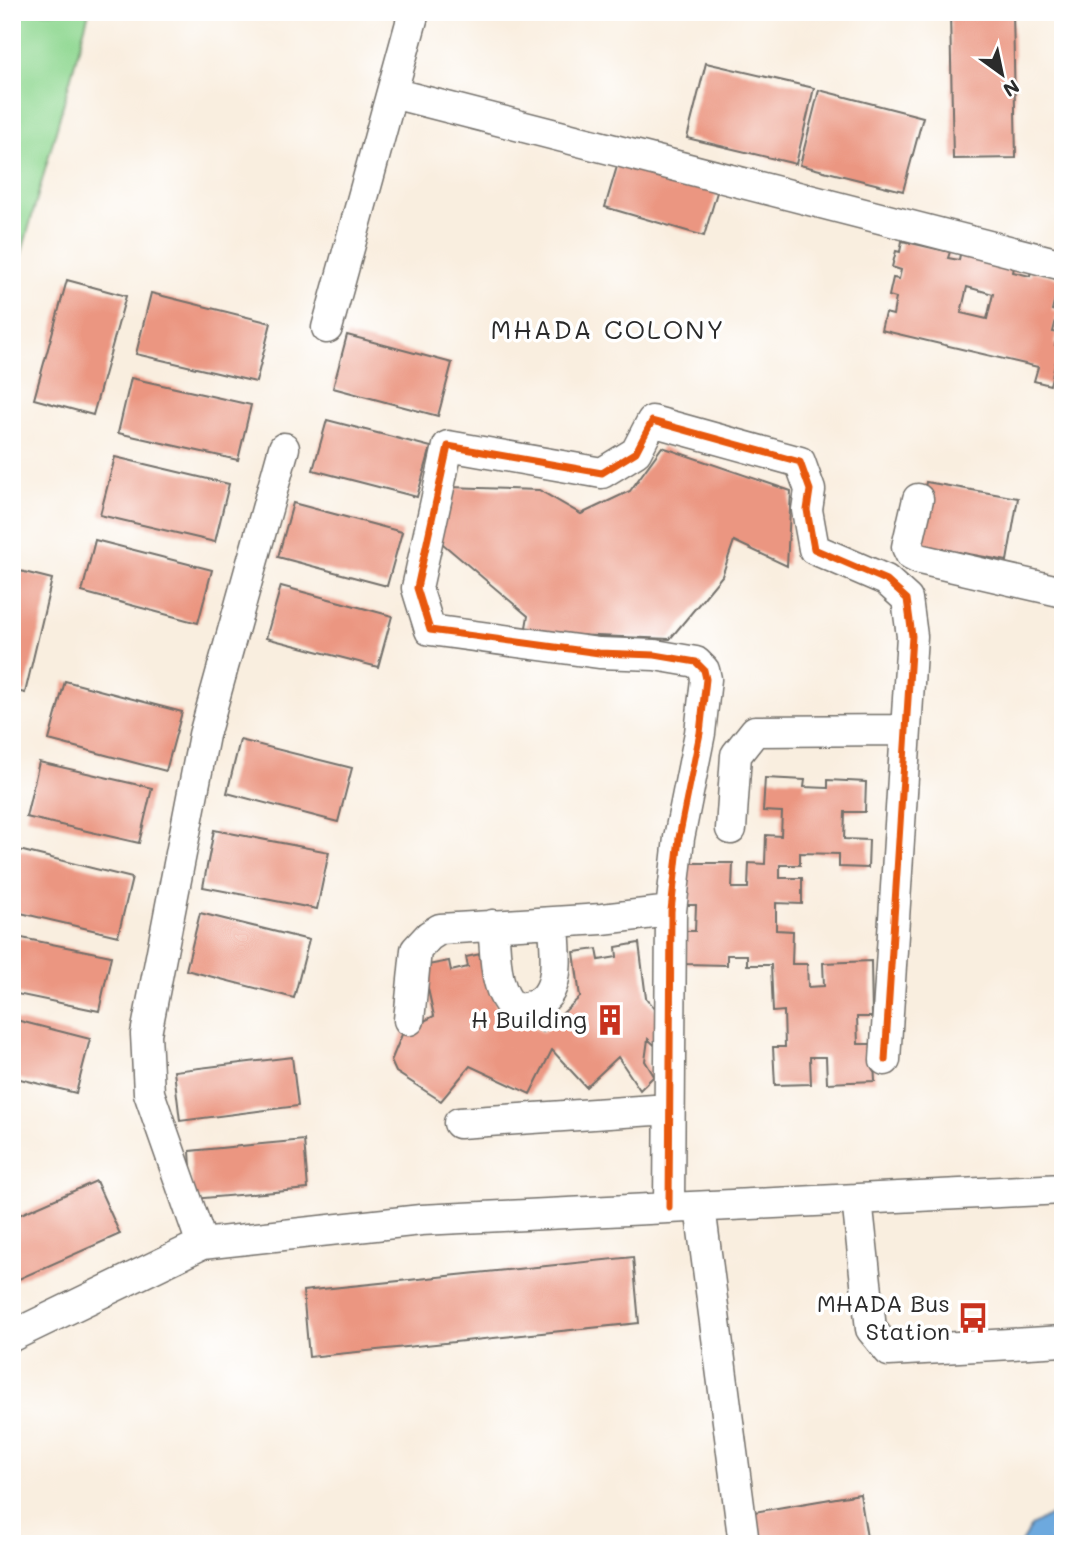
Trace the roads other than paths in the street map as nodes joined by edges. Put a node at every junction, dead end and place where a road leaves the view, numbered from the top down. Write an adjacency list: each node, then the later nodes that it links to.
1 (414, 12): 2 (street)
2 (392, 93): 3 (street); 4 (street)
3 (1063, 265)
4 (327, 328)
5 (284, 448): 21 (street)
6 (918, 499): 7 (street)
7 (1063, 592)
8 (906, 730): 9 (street); 10 (street); 14 (street)
9 (731, 829)
10 (671, 911): 11 (street); 15 (street)
11 (554, 922): 12 (street); 12 (street)
12 (493, 925): 13 (street)
13 (409, 1020)
14 (885, 1060)
15 (669, 1109): 16 (street); 20 (street)
16 (459, 1123)
17 (1063, 1189): 18 (street)
18 (857, 1199): 19 (street); 23 (street)
19 (700, 1206): 20 (street); 24 (street)
20 (669, 1207): 21 (street)
21 (202, 1244): 22 (street)
22 (12, 1336)
23 (1063, 1341)
24 (744, 1544)

